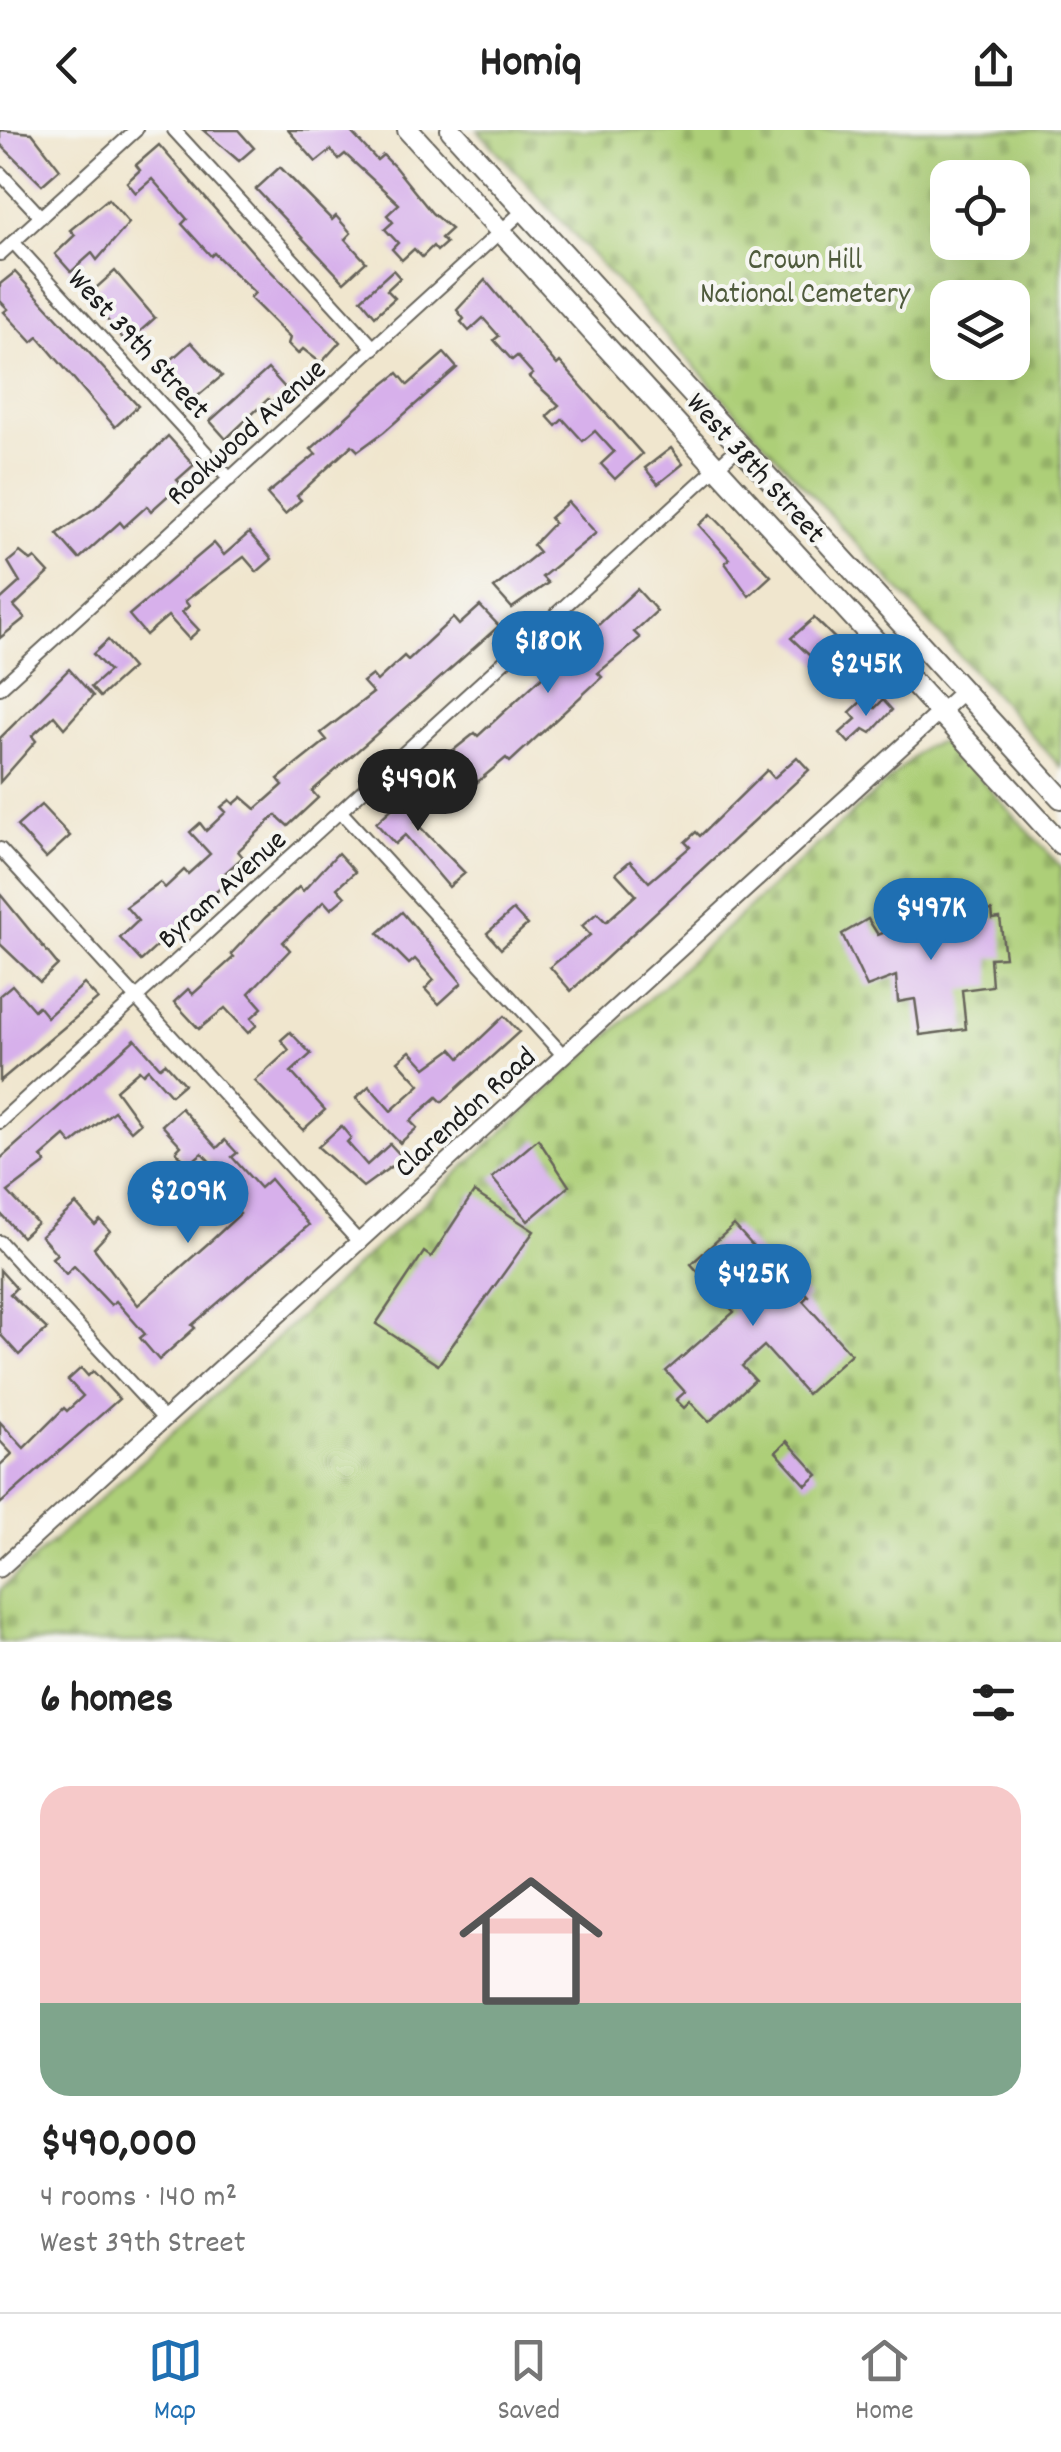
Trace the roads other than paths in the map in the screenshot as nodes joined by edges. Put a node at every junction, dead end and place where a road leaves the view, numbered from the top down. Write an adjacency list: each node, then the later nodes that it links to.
1 (136, 130): 7 (street)
2 (174, 130): 11 (street)
3 (408, 130): 8 (main road, West 38th Street)
4 (451, 130): 6 (main road, West 38th Street)
5 (0, 173): 7 (street)
6 (524, 210): 8 (street, Rookwood Avenue); 12 (main road, West 38th Street)
7 (40, 217): 9 (street)
8 (501, 231): 11 (street, Rookwood Avenue); 13 (main road, West 38th Street)
9 (14, 242): 10 (street); 14 (street, West 39th Street)
10 (0, 254)
11 (374, 348): 14 (street, Rookwood Avenue)
12 (740, 446): 13 (street, Byram Avenue); 16 (main road, West 38th Street)
13 (717, 468): 17 (main road, West 38th Street); 19 (street, Byram Avenue)
14 (230, 479): 15 (street, Rookwood Avenue)
15 (0, 688)
16 (963, 691): 17 (street, Clarendon Road); 18 (main road, West 38th Street)
17 (940, 712): 20 (main road, West 38th Street); 23 (street, Clarendon Road)
18 (1061, 798)
19 (341, 812): 22 (street, Byram Avenue); 23 (street)
20 (1061, 844)
21 (0, 849): 22 (street)
22 (136, 998): 24 (street, Byram Avenue); 26 (street)
23 (564, 1056): 26 (street, Clarendon Road)
24 (0, 1122)
25 (0, 1242): 27 (street)
26 (360, 1243): 27 (street, Clarendon Road)
27 (164, 1420): 28 (street, Clarendon Road)
28 (0, 1569)

